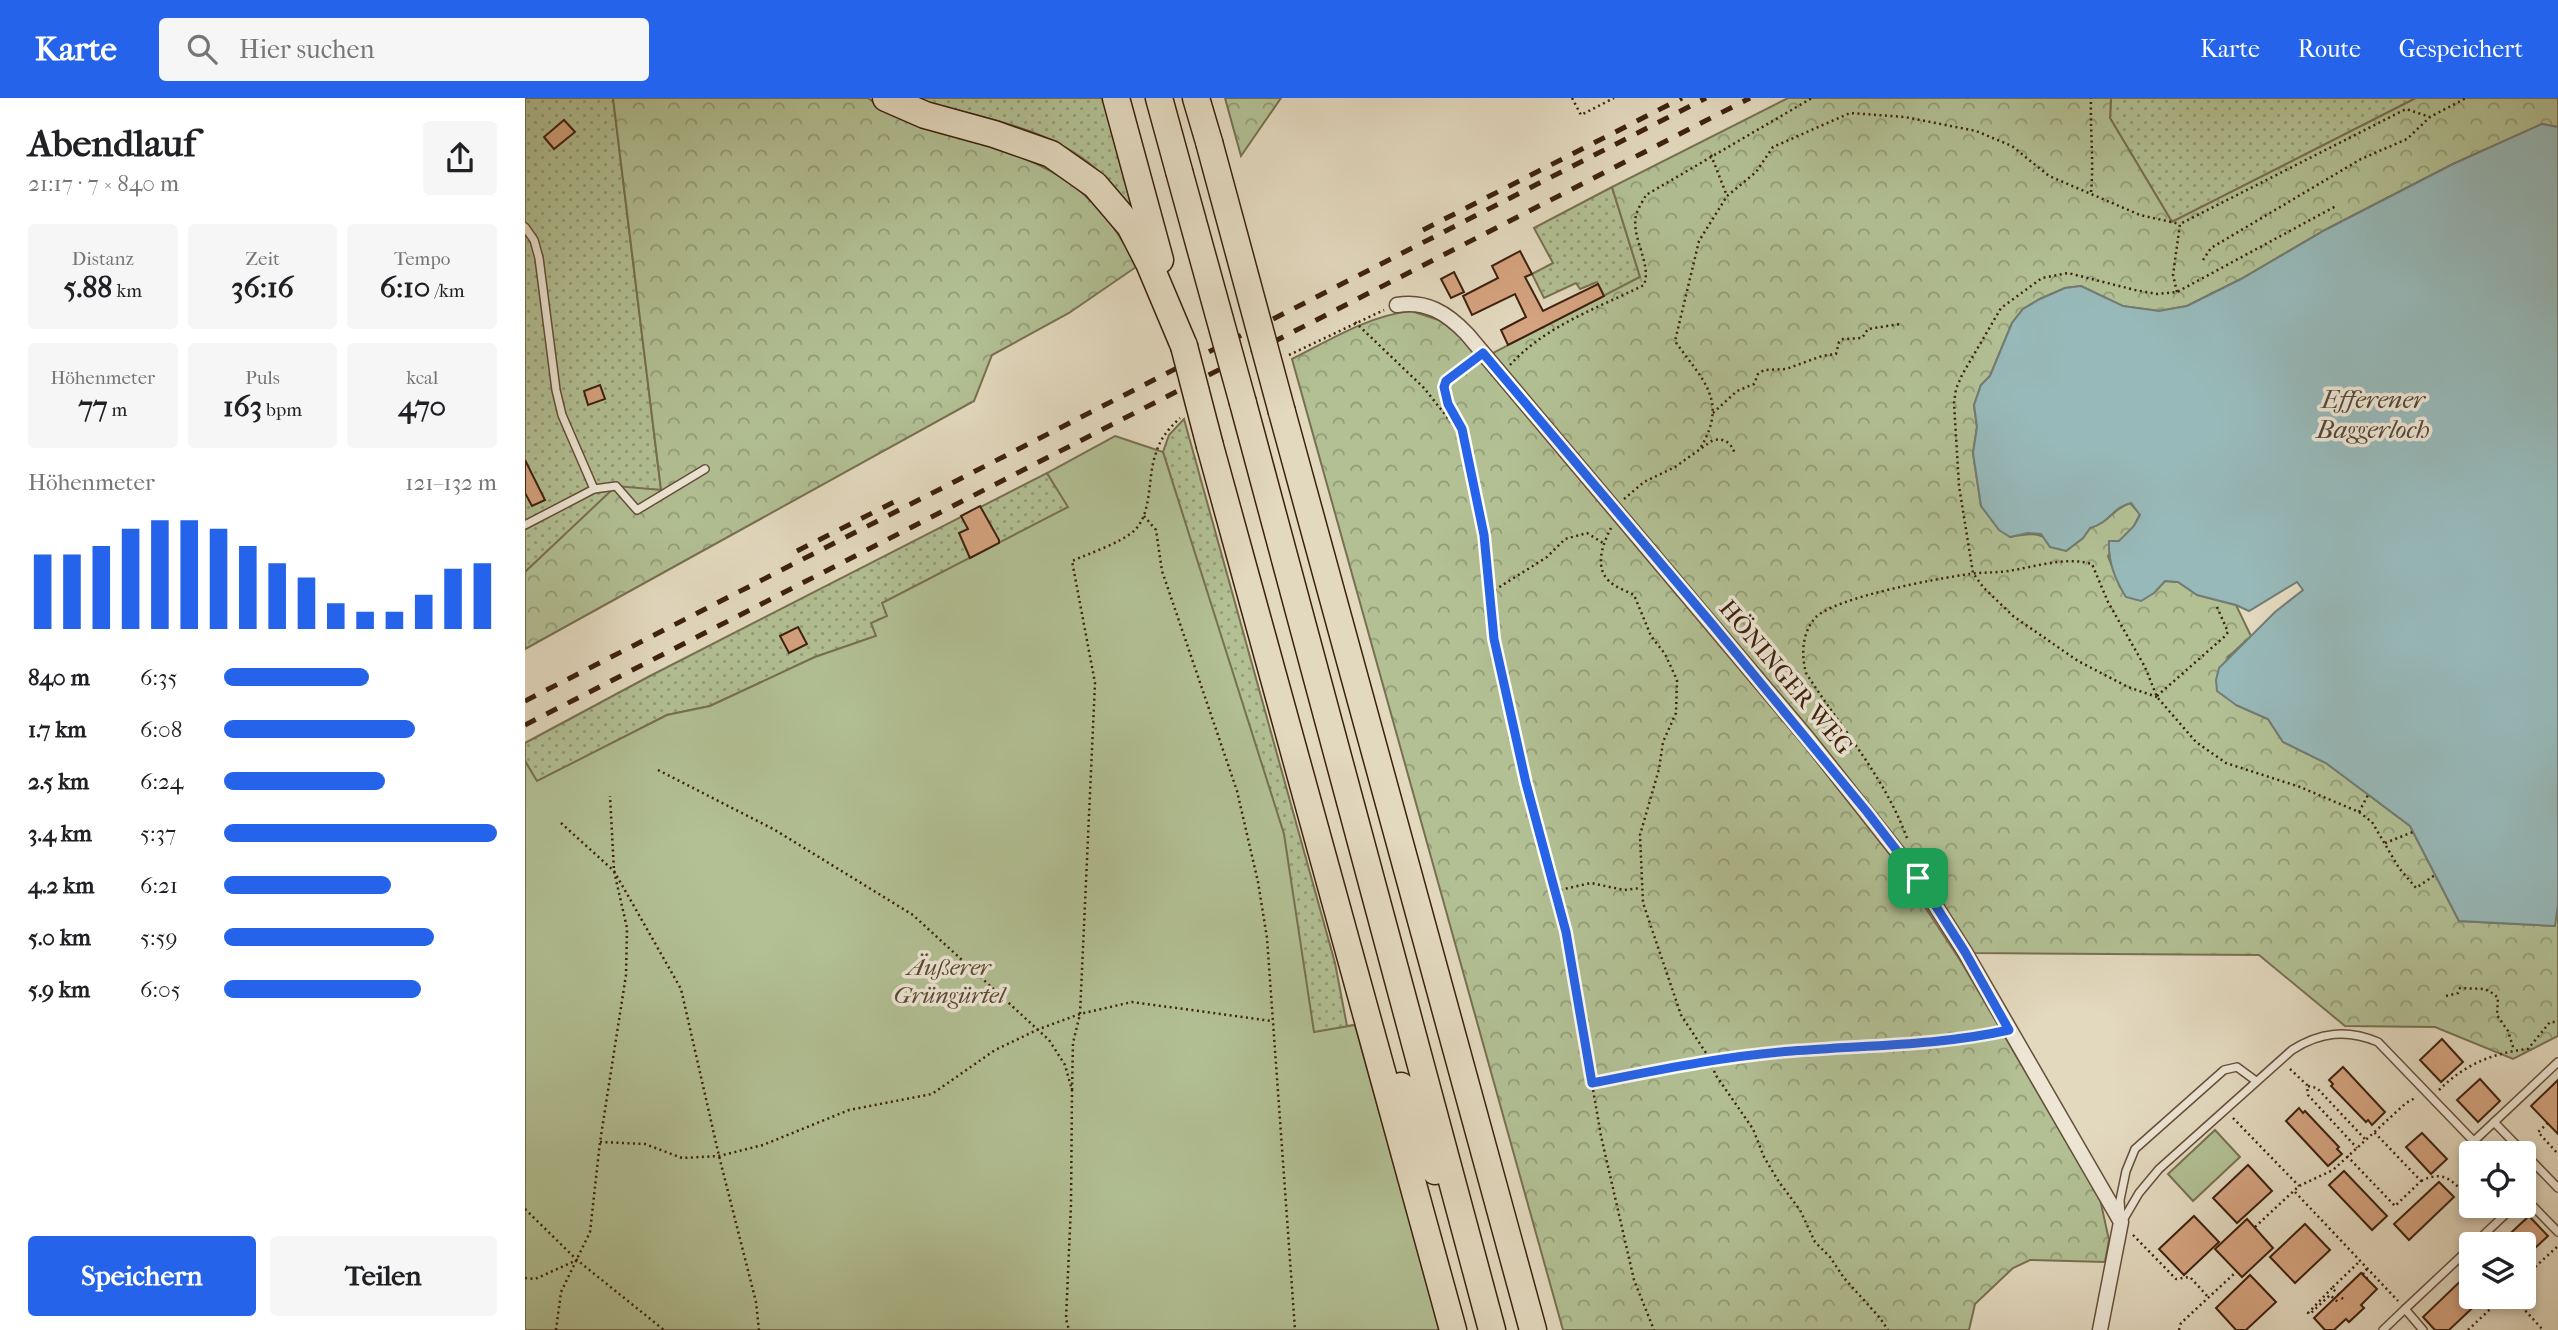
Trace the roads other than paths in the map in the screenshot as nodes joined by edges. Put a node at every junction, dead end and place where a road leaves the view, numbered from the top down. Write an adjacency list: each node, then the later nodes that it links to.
1 (886, 98): 7 (highway)
2 (1116, 98): 7 (highway)
3 (1159, 98): 23 (highway, bridge)
4 (1196, 98): 27 (highway, bridge)
5 (525, 227): 9 (lane)
6 (1397, 305): 19 (street, HÖNINGER WEG)
7 (1184, 346): 11 (highway, bridge)
8 (705, 468): 9 (lane)
9 (594, 489): 10 (lane)
10 (525, 525)
11 (1351, 961): 23 (highway); 25 (highway)
12 (2558, 1062): 14 (lane)
13 (2256, 1081): 15 (lane); 19 (lane); 19 (lane)
14 (2494, 1122): 15 (lane); 16 (lane)
15 (2474, 1141)
16 (2558, 1188)
17 (2536, 1209): 21 (lane)
18 (2502, 1218): 20 (lane)
19 (2121, 1222): 28 (street)
20 (2487, 1232)
21 (2558, 1232)
22 (2459, 1259): 24 (lane)
23 (1478, 1279): 26 (highway)
24 (2405, 1309): 29 (lane); 30 (lane)
25 (1453, 1330)
26 (1492, 1330)
27 (1532, 1330)
28 (2100, 1330)
29 (2383, 1330)
30 (2423, 1330)

